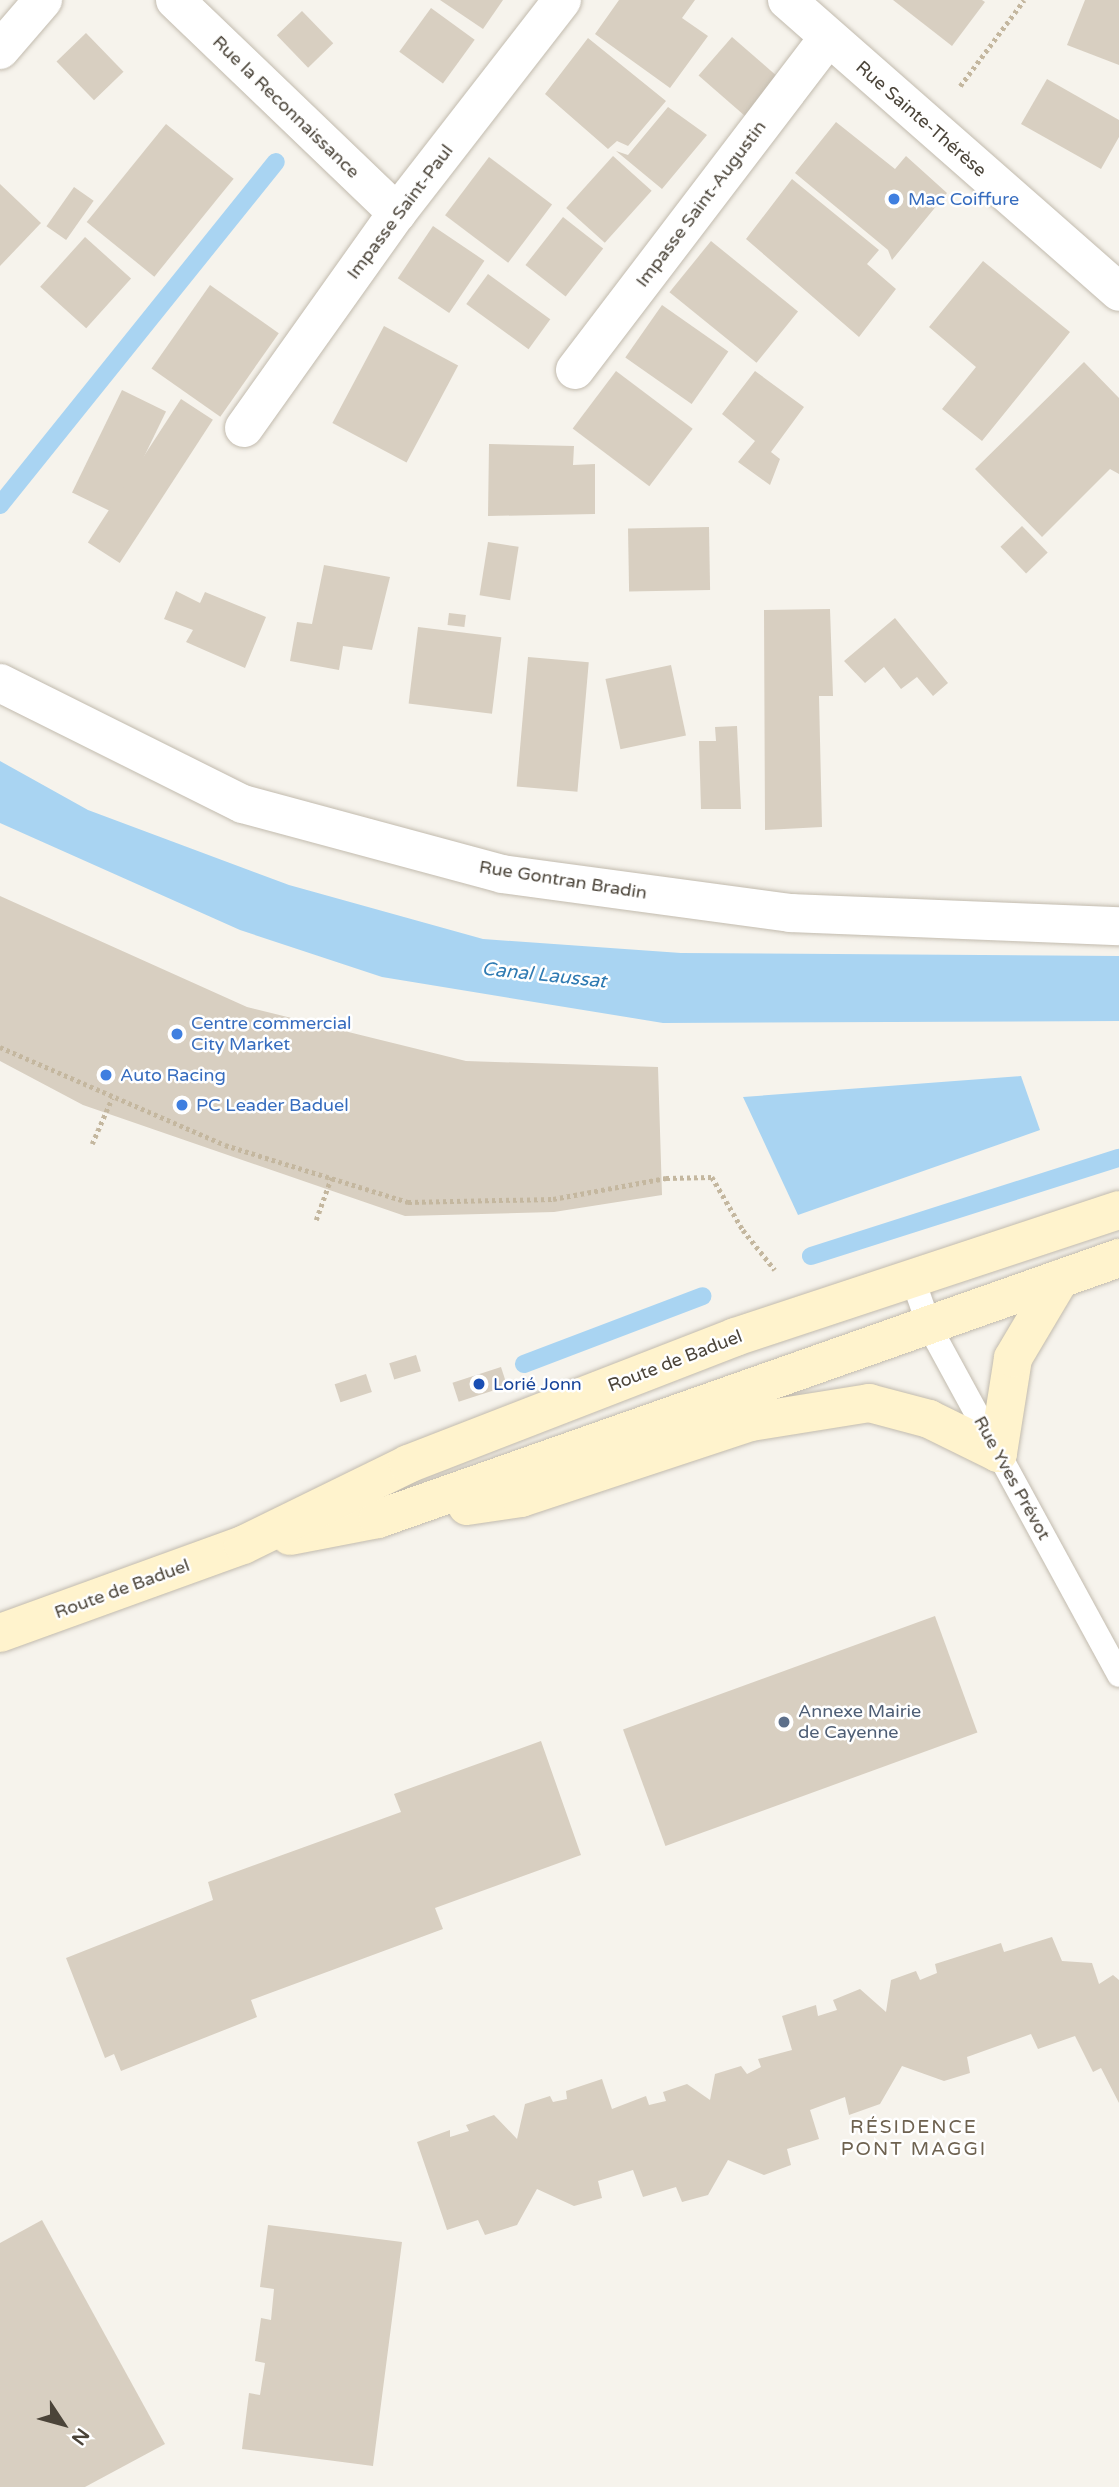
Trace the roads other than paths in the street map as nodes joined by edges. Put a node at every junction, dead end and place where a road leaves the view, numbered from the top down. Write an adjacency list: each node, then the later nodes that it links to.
1 (43, 0): 6 (street)
2 (175, 0): 7 (street, Rue la Reconnaissance)
3 (562, 0): 7 (street, Impasse Saint-Paul)
4 (787, 0): 5 (street, Rue Sainte-Thérèse)
5 (828, 38): 8 (street, Rue Sainte-Thérèse); 9 (street, Impasse Saint-Augustin)
6 (0, 50)
7 (397, 213): 10 (street, Impasse Saint-Paul)
8 (1119, 292)
9 (575, 370)
10 (244, 428)
11 (0, 683): 12 (street, Rue Gontran Bradin)
12 (1119, 926)
13 (1119, 1210): 15 (main road, Route de Baduel)
14 (1119, 1258): 16 (main road, Route de Baduel)
15 (912, 1277): 17 (lane, Rue Yves Prévot); 20 (main road, Route de Baduel)
16 (1060, 1279): 17 (main road, Route de Baduel); 18 (main road)
17 (930, 1328): 18 (lane, Rue Yves Prévot); 19 (main road, Route de Baduel)
18 (998, 1453): 19 (main road); 22 (lane, Rue Yves Prévot)
19 (378, 1519): 20 (main road, Route de Baduel)
20 (243, 1545): 21 (main road, Route de Baduel)
21 (0, 1633)
22 (1119, 1675)

